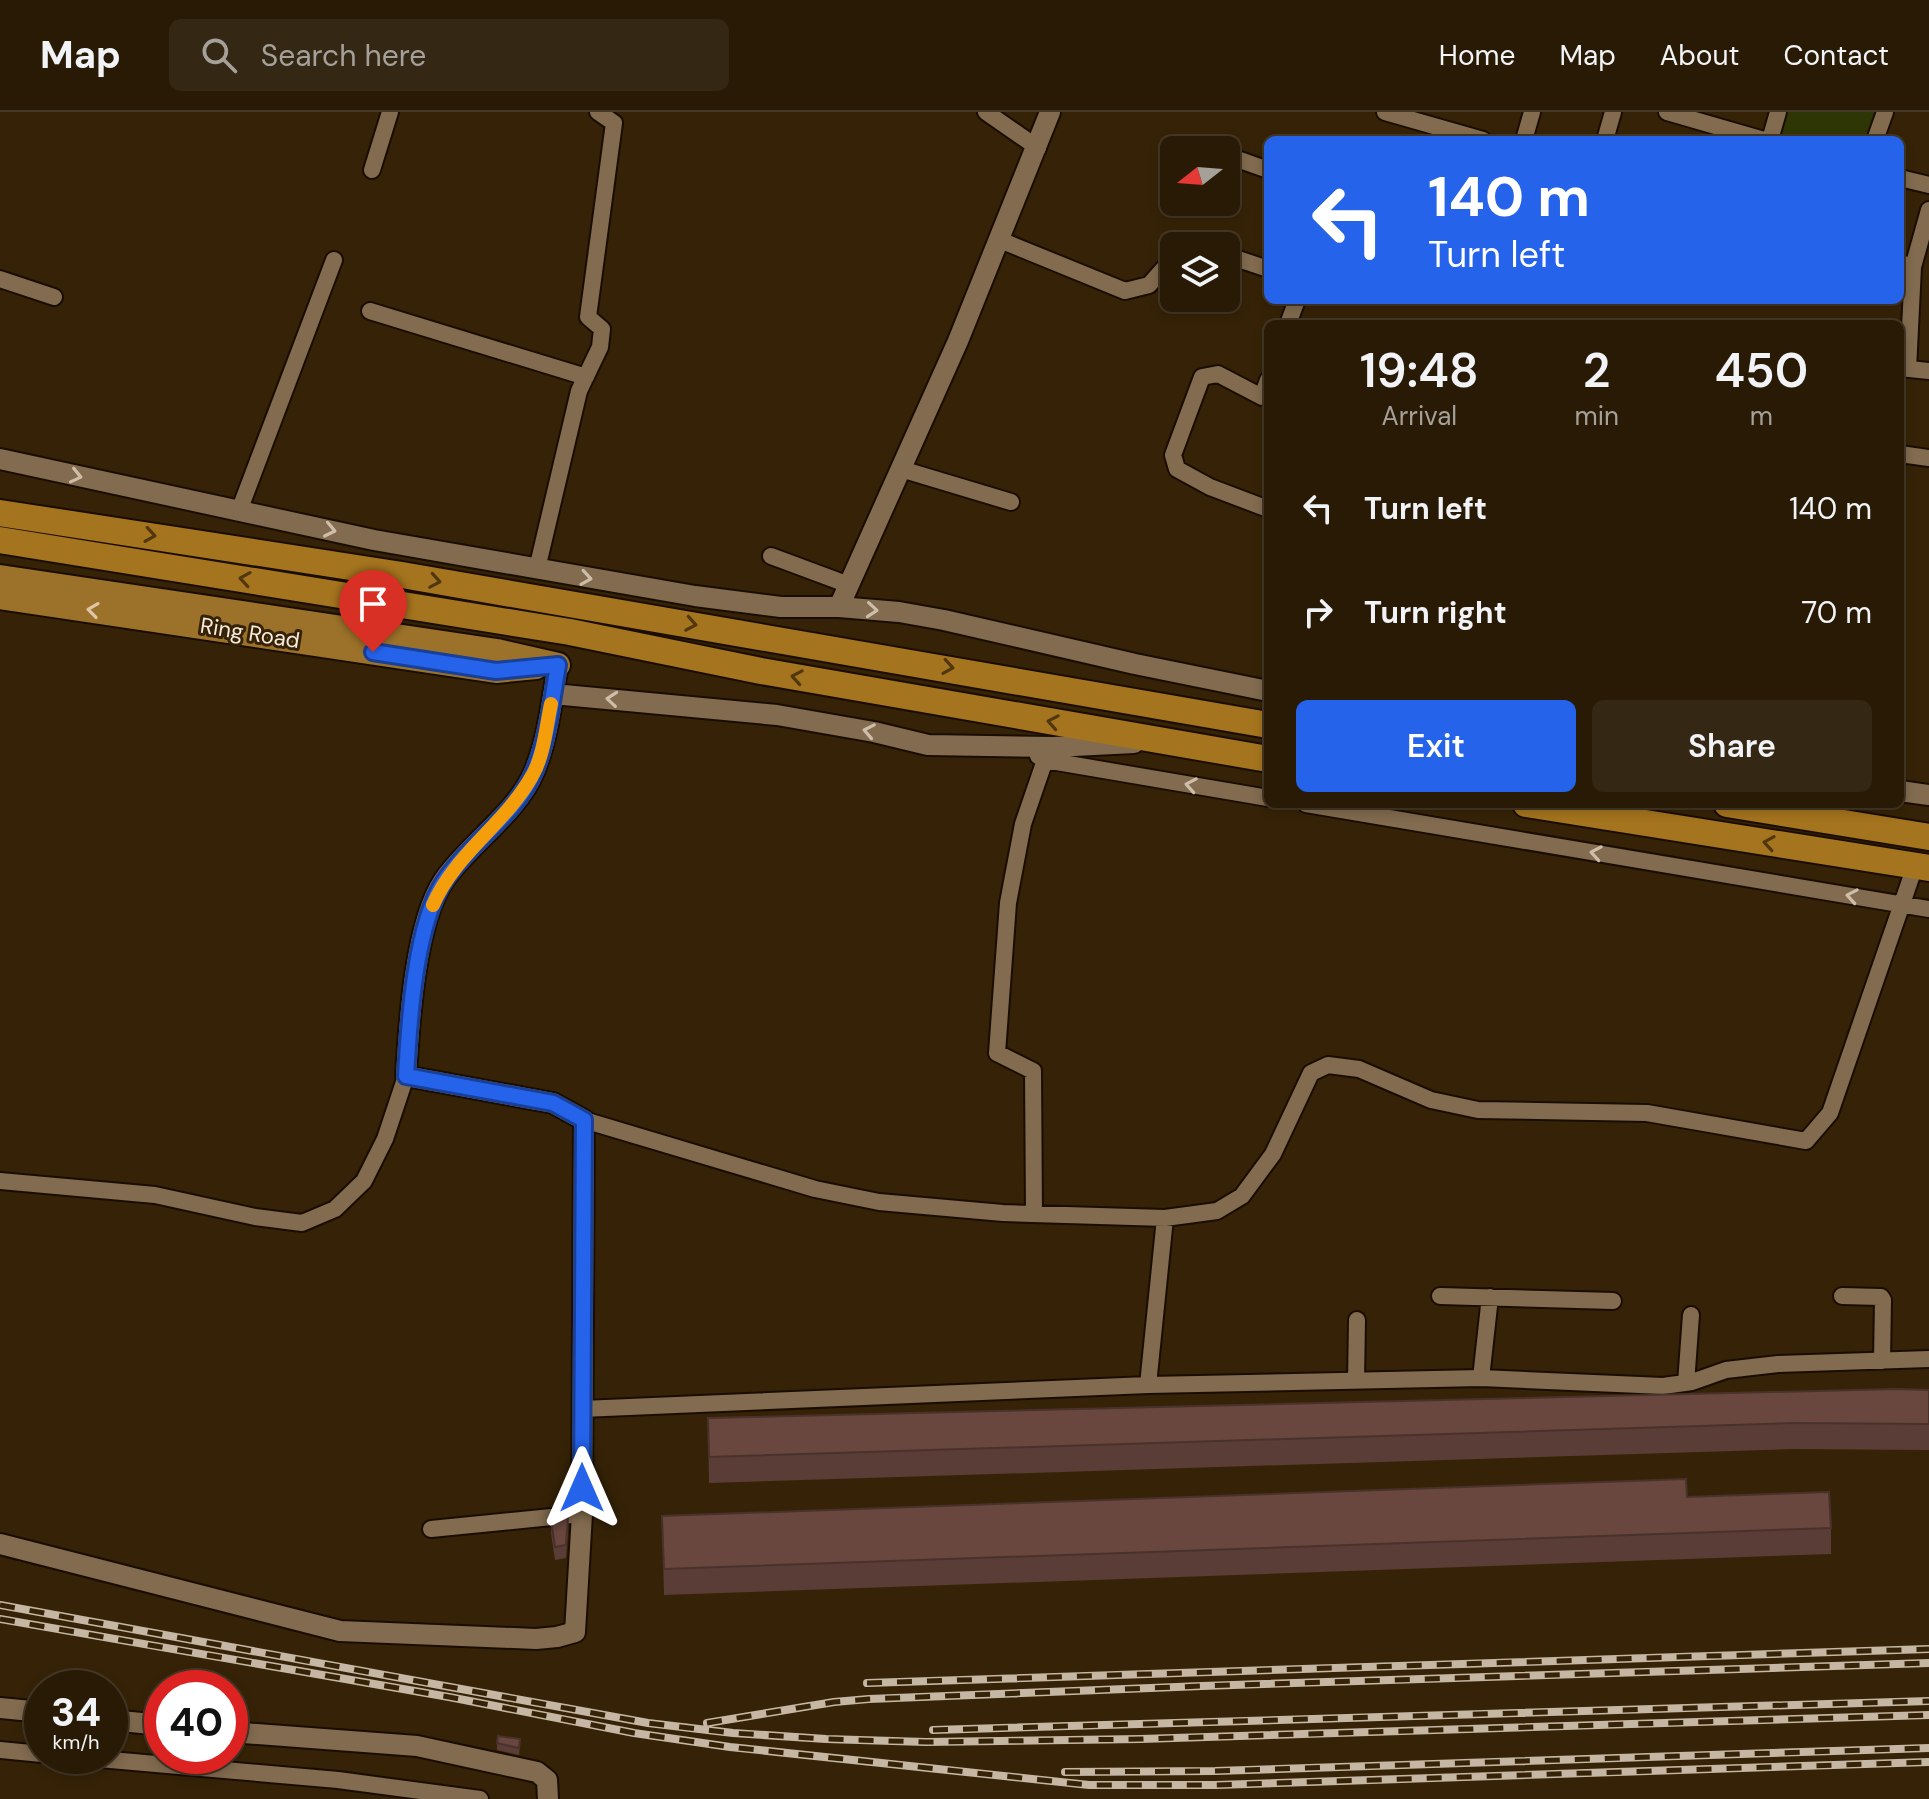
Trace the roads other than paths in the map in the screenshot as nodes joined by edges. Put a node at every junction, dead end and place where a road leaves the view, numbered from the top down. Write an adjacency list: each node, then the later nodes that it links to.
1 (390, 112): 21 (street)
2 (598, 112): 36 (street)
3 (986, 112): 18 (street)
4 (1050, 112): 18 (street)
5 (1385, 112): 12 (street)
6 (1532, 112): 13 (street)
7 (1613, 112): 14 (street)
8 (1667, 112): 11 (street)
9 (1778, 112): 16 (street)
10 (1885, 112): 17 (street)
11 (1692, 116): 15 (street)
12 (1469, 136)
13 (1525, 136)
14 (1606, 136)
15 (1754, 136)
16 (1769, 136)
17 (1876, 136)
18 (1038, 148): 25 (street)
19 (1240, 160): 20 (street)
20 (1264, 169)
21 (372, 170)
22 (1904, 179): 23 (street)
23 (1929, 185)
24 (1929, 210): 28 (street)
25 (1000, 240): 30 (street); 41 (street)
26 (334, 260): 45 (street)
27 (1240, 260): 29 (street)
28 (1906, 265): 34 (street)
29 (1264, 268)
30 (1160, 273)
31 (0, 279): 32 (street)
32 (54, 297)
33 (370, 311): 36 (street)
34 (1904, 369): 35 (street)
35 (1929, 371)
36 (586, 377): 50 (street)
37 (1264, 397): 44 (street)
38 (1904, 455): 39 (street)
39 (1929, 458)
40 (0, 459): 45 (street, one-way to 45)
41 (901, 469): 42 (street); 52 (street)
42 (1011, 502)
43 (0, 506): 47 (highway)
44 (1264, 507)
45 (239, 511): 50 (street, one-way to 50)
46 (0, 513): 47 (highway)
47 (46, 519): 59 (highway, one-way to 59)
48 (0, 540): 55 (highway, one-way to 48)
49 (771, 556): 52 (street)
50 (537, 569): 54 (street, one-way to 54)
51 (0, 577): 56 (main road, Ring Road)
52 (849, 585): 54 (street)
53 (0, 597): 56 (main road, Ring Road, one-way to 53)
54 (839, 607): 57 (street, one-way to 57)
55 (570, 632): 56 (main road); 60 (highway, one-way to 55)
56 (558, 665): 58 (street)
57 (1264, 690)
58 (553, 694): 61 (street, one-way to 58); 74 (street)
59 (1264, 724)
60 (1170, 742): 61 (street); 62 (highway)
61 (1019, 746): 63 (street)
62 (1264, 758)
63 (1045, 760): 66 (street, one-way to 63); 77 (street)
64 (1904, 792): 65 (street)
65 (1929, 795)
66 (1264, 797)
67 (1330, 808): 72 (street, one-way to 67)
68 (1551, 808): 71 (highway, one-way to 68)
69 (1751, 808): 70 (highway)
70 (1929, 837)
71 (1922, 867): 72 (street)
72 (1902, 904): 73 (street); 78 (street)
73 (1929, 909)
74 (406, 1076): 75 (street); 76 (street)
75 (584, 1120): 77 (street); 91 (street)
76 (0, 1181)
77 (1034, 1214): 78 (street)
78 (1165, 1218): 90 (street)
79 (1440, 1296): 81 (street)
80 (1842, 1296): 86 (street)
81 (1490, 1297): 82 (street); 87 (street)
82 (1613, 1301)
83 (1691, 1315): 89 (street)
84 (1357, 1320): 88 (street)
85 (1929, 1359): 86 (street)
86 (1882, 1361): 89 (street)
87 (1481, 1378): 88 (street); 89 (street)
88 (1356, 1381): 90 (street)
89 (1686, 1383)
90 (1148, 1385): 91 (street)
91 (582, 1409): 92 (street)
92 (582, 1514): 93 (street); 94 (street)
93 (431, 1529)
94 (0, 1544)
95 (0, 1708): 96 (street)
96 (24, 1710)
97 (248, 1733): 102 (street)
98 (0, 1750): 99 (street)
99 (24, 1752)
100 (128, 1762): 101 (street)
101 (480, 1799)
102 (548, 1799)

